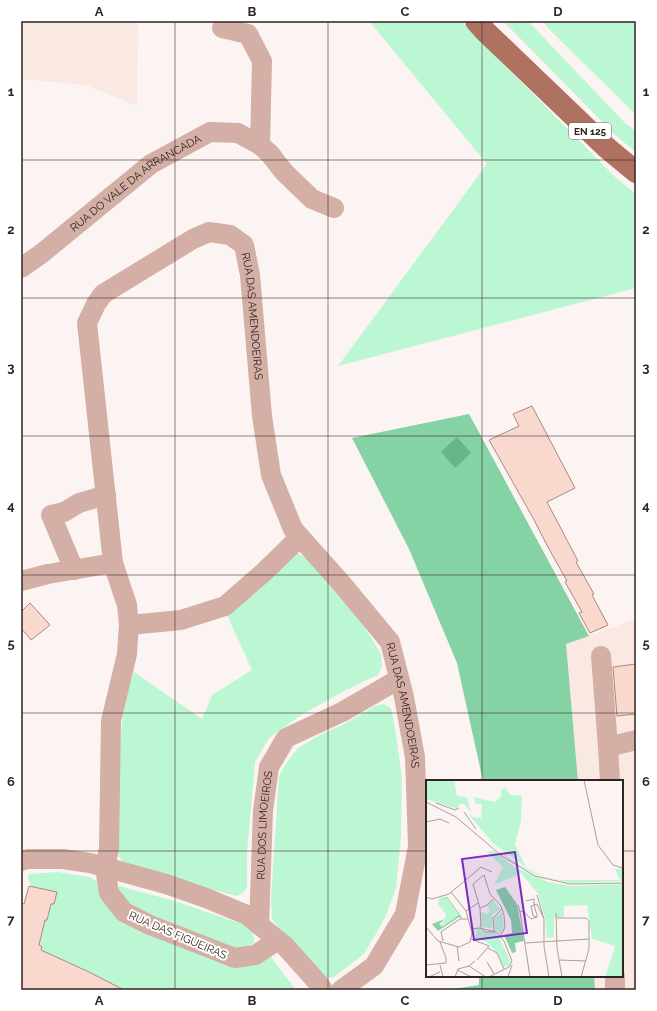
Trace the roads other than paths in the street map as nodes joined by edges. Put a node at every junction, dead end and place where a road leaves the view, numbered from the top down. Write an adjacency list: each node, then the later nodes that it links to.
1 (484, 24): 4 (main road, EN 125)
2 (222, 28): 3 (street)
3 (260, 145): 5 (street, RUA DO VALE DA ARRANCADA); 6 (street, RUA DO VALE DA ARRANCADA)
4 (636, 172)
5 (334, 208)
6 (21, 268)
7 (106, 495): 8 (street, RUA DAS AMENDOEIRAS); 9 (street, RUA DAS AMENDOEIRAS); 10 (street)
8 (300, 537): 12 (street); 14 (street, RUA DAS AMENDOEIRAS)
9 (114, 563): 10 (street); 12 (street, RUA DAS AMENDOEIRAS)
10 (74, 570): 11 (street)
11 (21, 581)
12 (129, 625): 19 (street, RUA DAS AMENDOEIRAS)
13 (601, 656): 16 (street)
14 (399, 679): 20 (street, RUA DOS LIMOEIROS); 24 (street, RUA DAS AMENDOEIRAS)
15 (636, 740): 16 (street)
16 (608, 747): 17 (street)
17 (610, 780)
18 (21, 861): 19 (street)
19 (105, 868): 20 (street); 21 (street, RUA DAS FIGUEIRAS)
20 (259, 925): 21 (street)
21 (278, 940): 23 (street)
22 (615, 977): 25 (street)
23 (323, 990)
24 (341, 990)
25 (615, 990)

